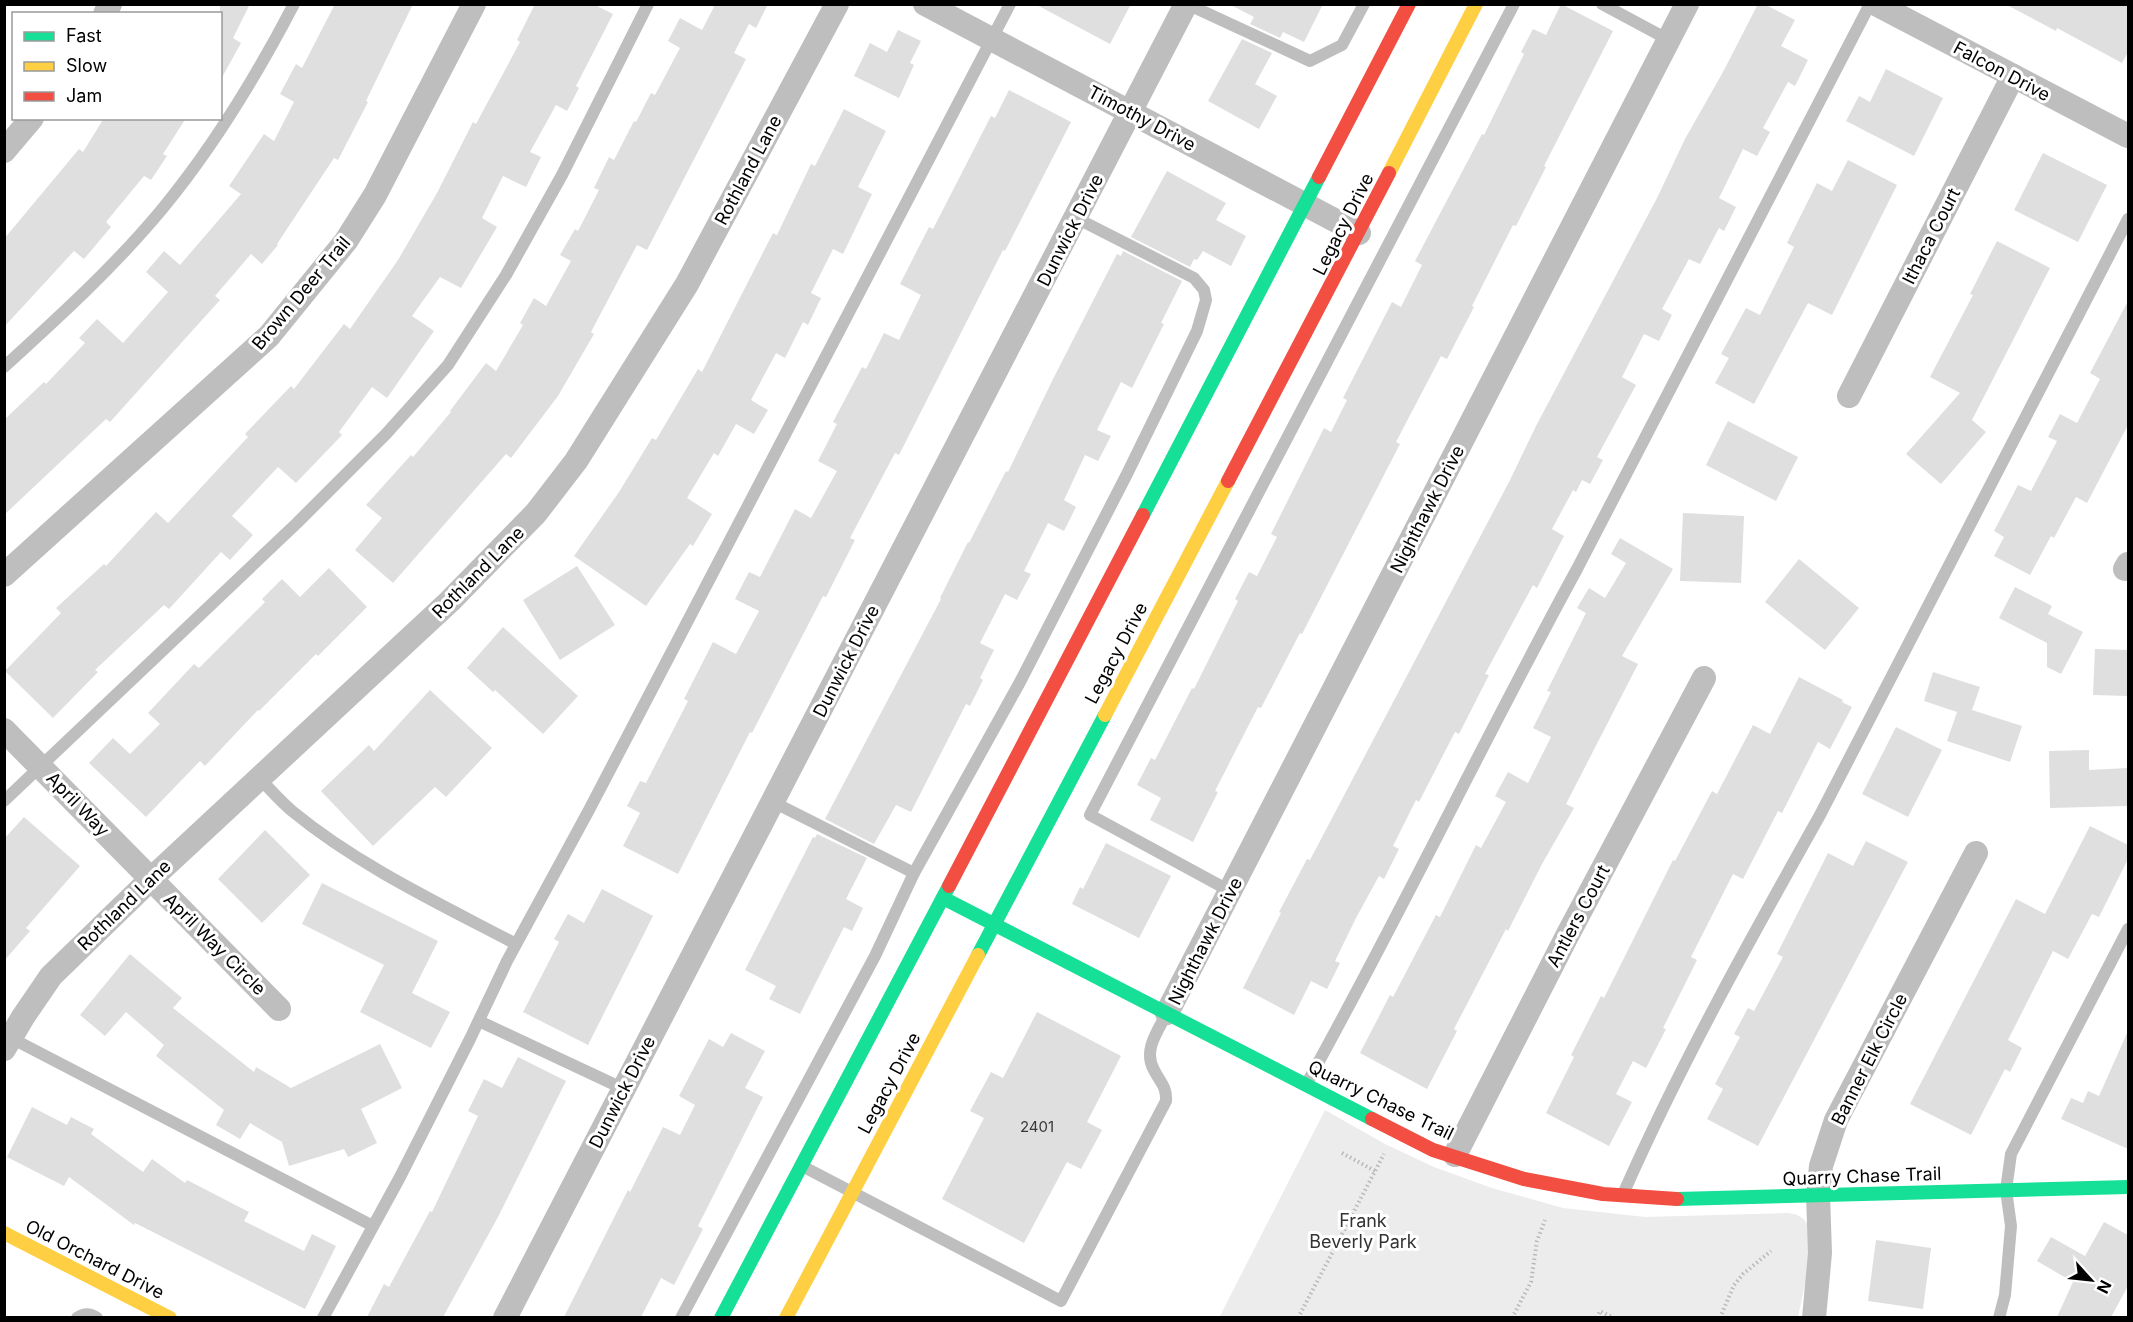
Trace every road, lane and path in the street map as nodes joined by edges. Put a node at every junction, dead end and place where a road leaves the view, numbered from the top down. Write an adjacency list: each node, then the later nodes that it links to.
1 (294, 4): 27 (lane)
2 (474, 4): 29 (street, Brown Deer Trail)
3 (648, 4): 32 (lane)
4 (837, 4): 33 (street, Rothland Lane)
5 (925, 4): 16 (street, Timothy Drive)
6 (1010, 4): 16 (lane)
7 (1187, 4): 8 (lane); 19 (street, Dunwick Drive)
8 (1364, 4)
9 (1409, 4): 23 (main road)
10 (1476, 4): 26 (main road, Legacy Drive)
11 (1514, 4): 39 (lane)
12 (1602, 4): 17 (lane)
13 (1687, 4): 17 (street, Nighthawk Drive)
14 (1870, 4): 48 (lane)
15 (1876, 4): 18 (street, Falcon Drive)
16 (992, 40): 19 (street, Timothy Drive); 43 (lane)
17 (1669, 40): 39 (street, Nighthawk Drive)
18 (2013, 76): 21 (street, Falcon Drive); 28 (street, Ithaca Court)
19 (1131, 112): 23 (street, Timothy Drive); 24 (street, Dunwick Drive)
20 (30, 120): 22 (street)
21 (2128, 136)
22 (4, 151)
23 (1306, 205): 26 (street, Timothy Drive); 40 (main road)
24 (1076, 218): 35 (street, Dunwick Drive); 37 (lane)
25 (2128, 219): 59 (lane)
26 (1359, 233): 41 (main road, Legacy Drive)
27 (4, 367)
28 (1849, 396)
29 (4, 575)
30 (1704, 678): 52 (street, Antlers Court)
31 (4, 730): 32 (street, April Way)
32 (41, 766): 34 (lane); 38 (street, April Way)
33 (260, 778): 38 (street, Rothland Lane); 43 (lane)
34 (4, 801)
35 (773, 802): 37 (lane); 49 (street, Dunwick Drive)
36 (1976, 853): 58 (street, Banner Elk Circle)
37 (914, 873): 69 (lane)
38 (151, 879): 44 (street, April Way Circle); 47 (street, Rothland Lane)
39 (1230, 891): 45 (street, Nighthawk Drive)
40 (943, 898): 41 (main road, Quarry Chase Trail); 53 (main road)
41 (994, 924): 45 (main road, Quarry Chase Trail); 57 (main road, Legacy Drive)
42 (2128, 928): 56 (lane)
43 (516, 944): 46 (lane)
44 (279, 1009)
45 (1167, 1013): 48 (main road, Quarry Chase Trail); 57 (lane)
46 (479, 1021): 49 (lane); 61 (lane)
47 (8, 1044): 61 (lane)
48 (1306, 1085): 52 (main road, Quarry Chase Trail)
49 (624, 1089): 68 (street, Dunwick Drive)
50 (1342, 1153): 54 (path)
51 (1384, 1153): 54 (path)
52 (1455, 1155): 59 (main road, Quarry Chase Trail)
53 (801, 1165): 57 (lane); 70 (main road)
54 (1375, 1170): 72 (path)
55 (2128, 1186): 56 (main road, Quarry Chase Trail)
56 (2006, 1190): 58 (main road, Quarry Chase Trail); 78 (lane)
57 (852, 1191): 71 (main road, Legacy Drive)
58 (1818, 1195): 59 (main road, Quarry Chase Trail); 77 (street, Banner Elk Circle)
59 (1623, 1196)
60 (1545, 1220): 73 (path)
61 (373, 1226): 67 (lane)
62 (4, 1233): 66 (main road, Old Orchard Drive)
63 (1771, 1251): 76 (path)
64 (78, 1317): 65 (lane)
65 (97, 1317)
66 (170, 1317)
67 (323, 1317)
68 (505, 1317)
69 (681, 1317)
70 (721, 1317)
71 (786, 1317)
72 (1298, 1317)
73 (1513, 1317)
74 (1597, 1317): 75 (path)
75 (1614, 1317)
76 (1720, 1317)
77 (1814, 1317)
78 (1999, 1317)

